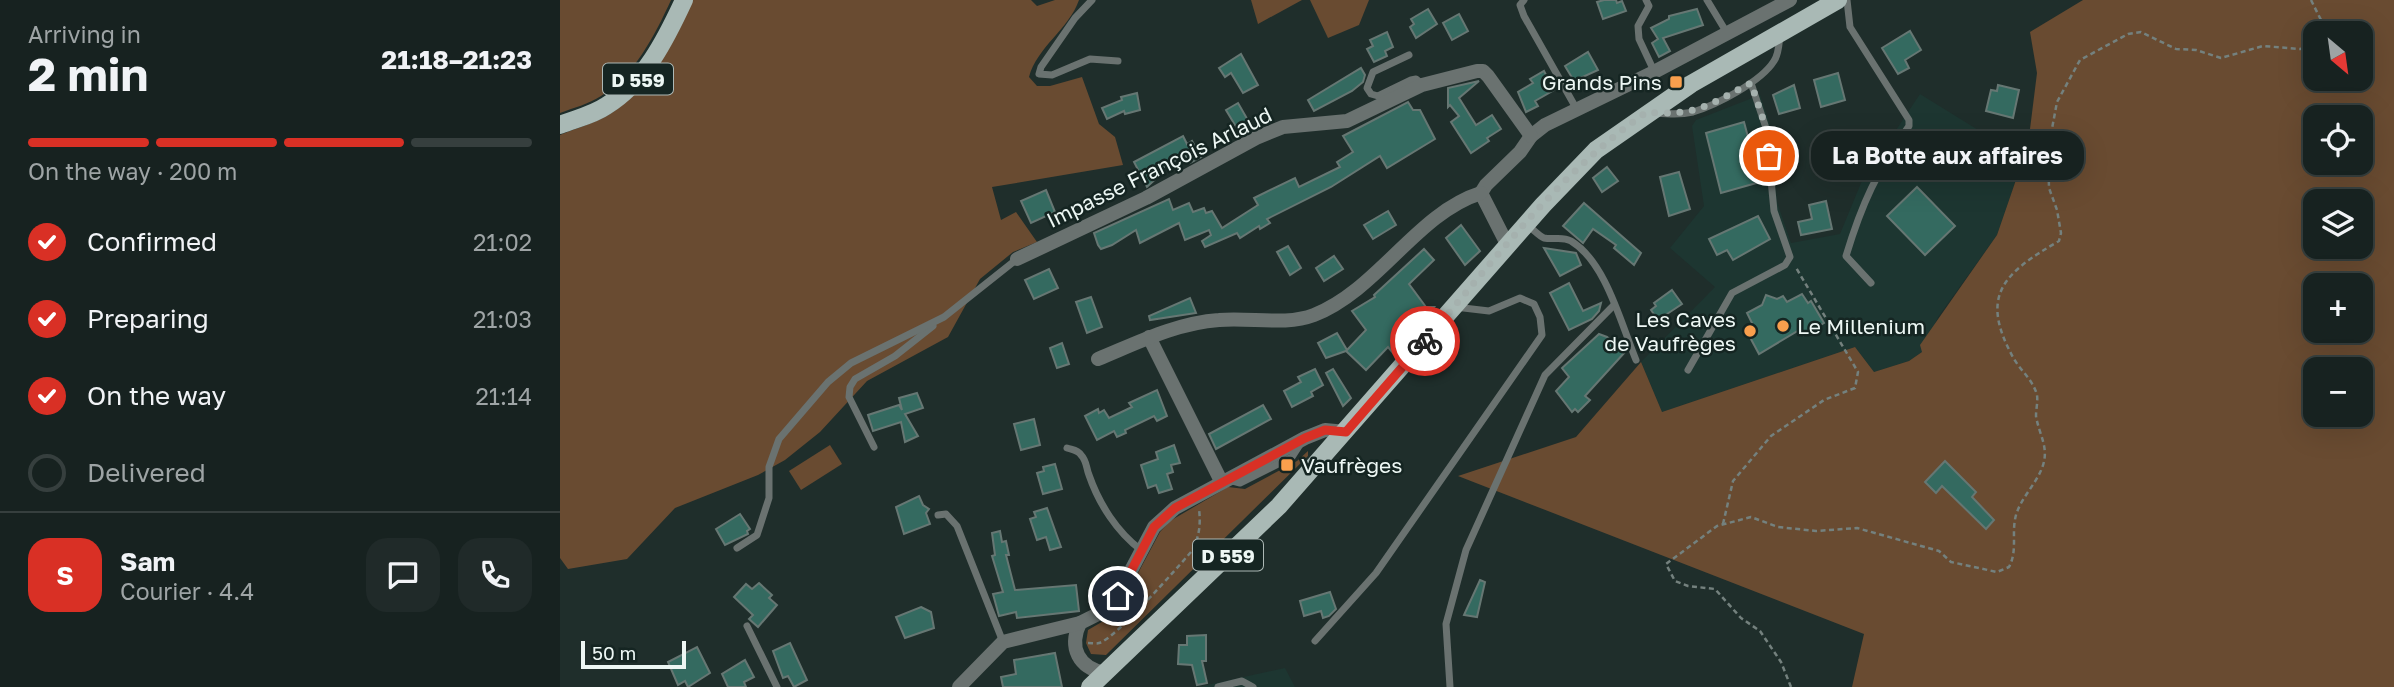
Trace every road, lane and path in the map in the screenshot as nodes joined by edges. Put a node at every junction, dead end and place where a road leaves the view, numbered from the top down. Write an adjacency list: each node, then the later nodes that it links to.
1 (684, 0): 22 (main road, D 559)
2 (1092, 0): 16 (lane)
3 (1524, 0): 20 (lane)
4 (1656, 0): 10 (lane)
5 (1707, 0): 13 (lane)
6 (1838, 0): 12 (main road, D 559)
7 (1847, 0): 29 (lane)
8 (2311, 0): 11 (path)
9 (1784, 1): 13 (street)
10 (1647, 3): 17 (lane)
11 (2321, 21)
12 (1781, 32): 18 (lane); 21 (main road, D 559)
13 (1727, 34): 17 (street)
14 (2303, 48): 43 (path)
15 (1409, 55): 19 (lane)
16 (1118, 61)
17 (1654, 72): 20 (street)
18 (1751, 83): 21 (lane); 27 (lane)
19 (1422, 85): 23 (street, Impasse François Arlaud); 28 (street, Impasse François Arlaud)
20 (1576, 108): 23 (street)
21 (1647, 112): 25 (main road, D 559)
22 (560, 125)
23 (1531, 136): 24 (street)
24 (1481, 193): 26 (street); 33 (street)
25 (1526, 224): 26 (main road, D 559); 30 (lane)
26 (1508, 246): 31 (main road, D 559)
27 (1790, 257): 36 (lane); 43 (path)
28 (1017, 259): 32 (lane)
29 (1871, 283)
30 (1614, 305): 35 (lane); 56 (lane)
31 (1455, 307): 37 (main road, D 559); 48 (lane)
32 (944, 317): 38 (lane); 44 (lane)
33 (1149, 337): 34 (street); 40 (street)
34 (1098, 359)
35 (1636, 360)
36 (1688, 370)
37 (1346, 432): 40 (street); 51 (main road, D 559)
38 (874, 447)
39 (1067, 448): 45 (lane)
40 (1223, 480): 41 (street)
41 (1198, 494): 45 (street); 50 (path)
42 (938, 515): 49 (lane)
43 (1723, 524): 57 (path)
44 (737, 548)
45 (1141, 550): 46 (street)
46 (1080, 623): 49 (street); 50 (street)
47 (747, 626): 52 (lane)
48 (1315, 641)
49 (1003, 642): 53 (street)
50 (1074, 643): 51 (street)
51 (1101, 681)
52 (776, 687)
53 (959, 687)
54 (1218, 687): 55 (lane)
55 (1253, 687)
56 (1450, 687)
57 (1791, 687)

